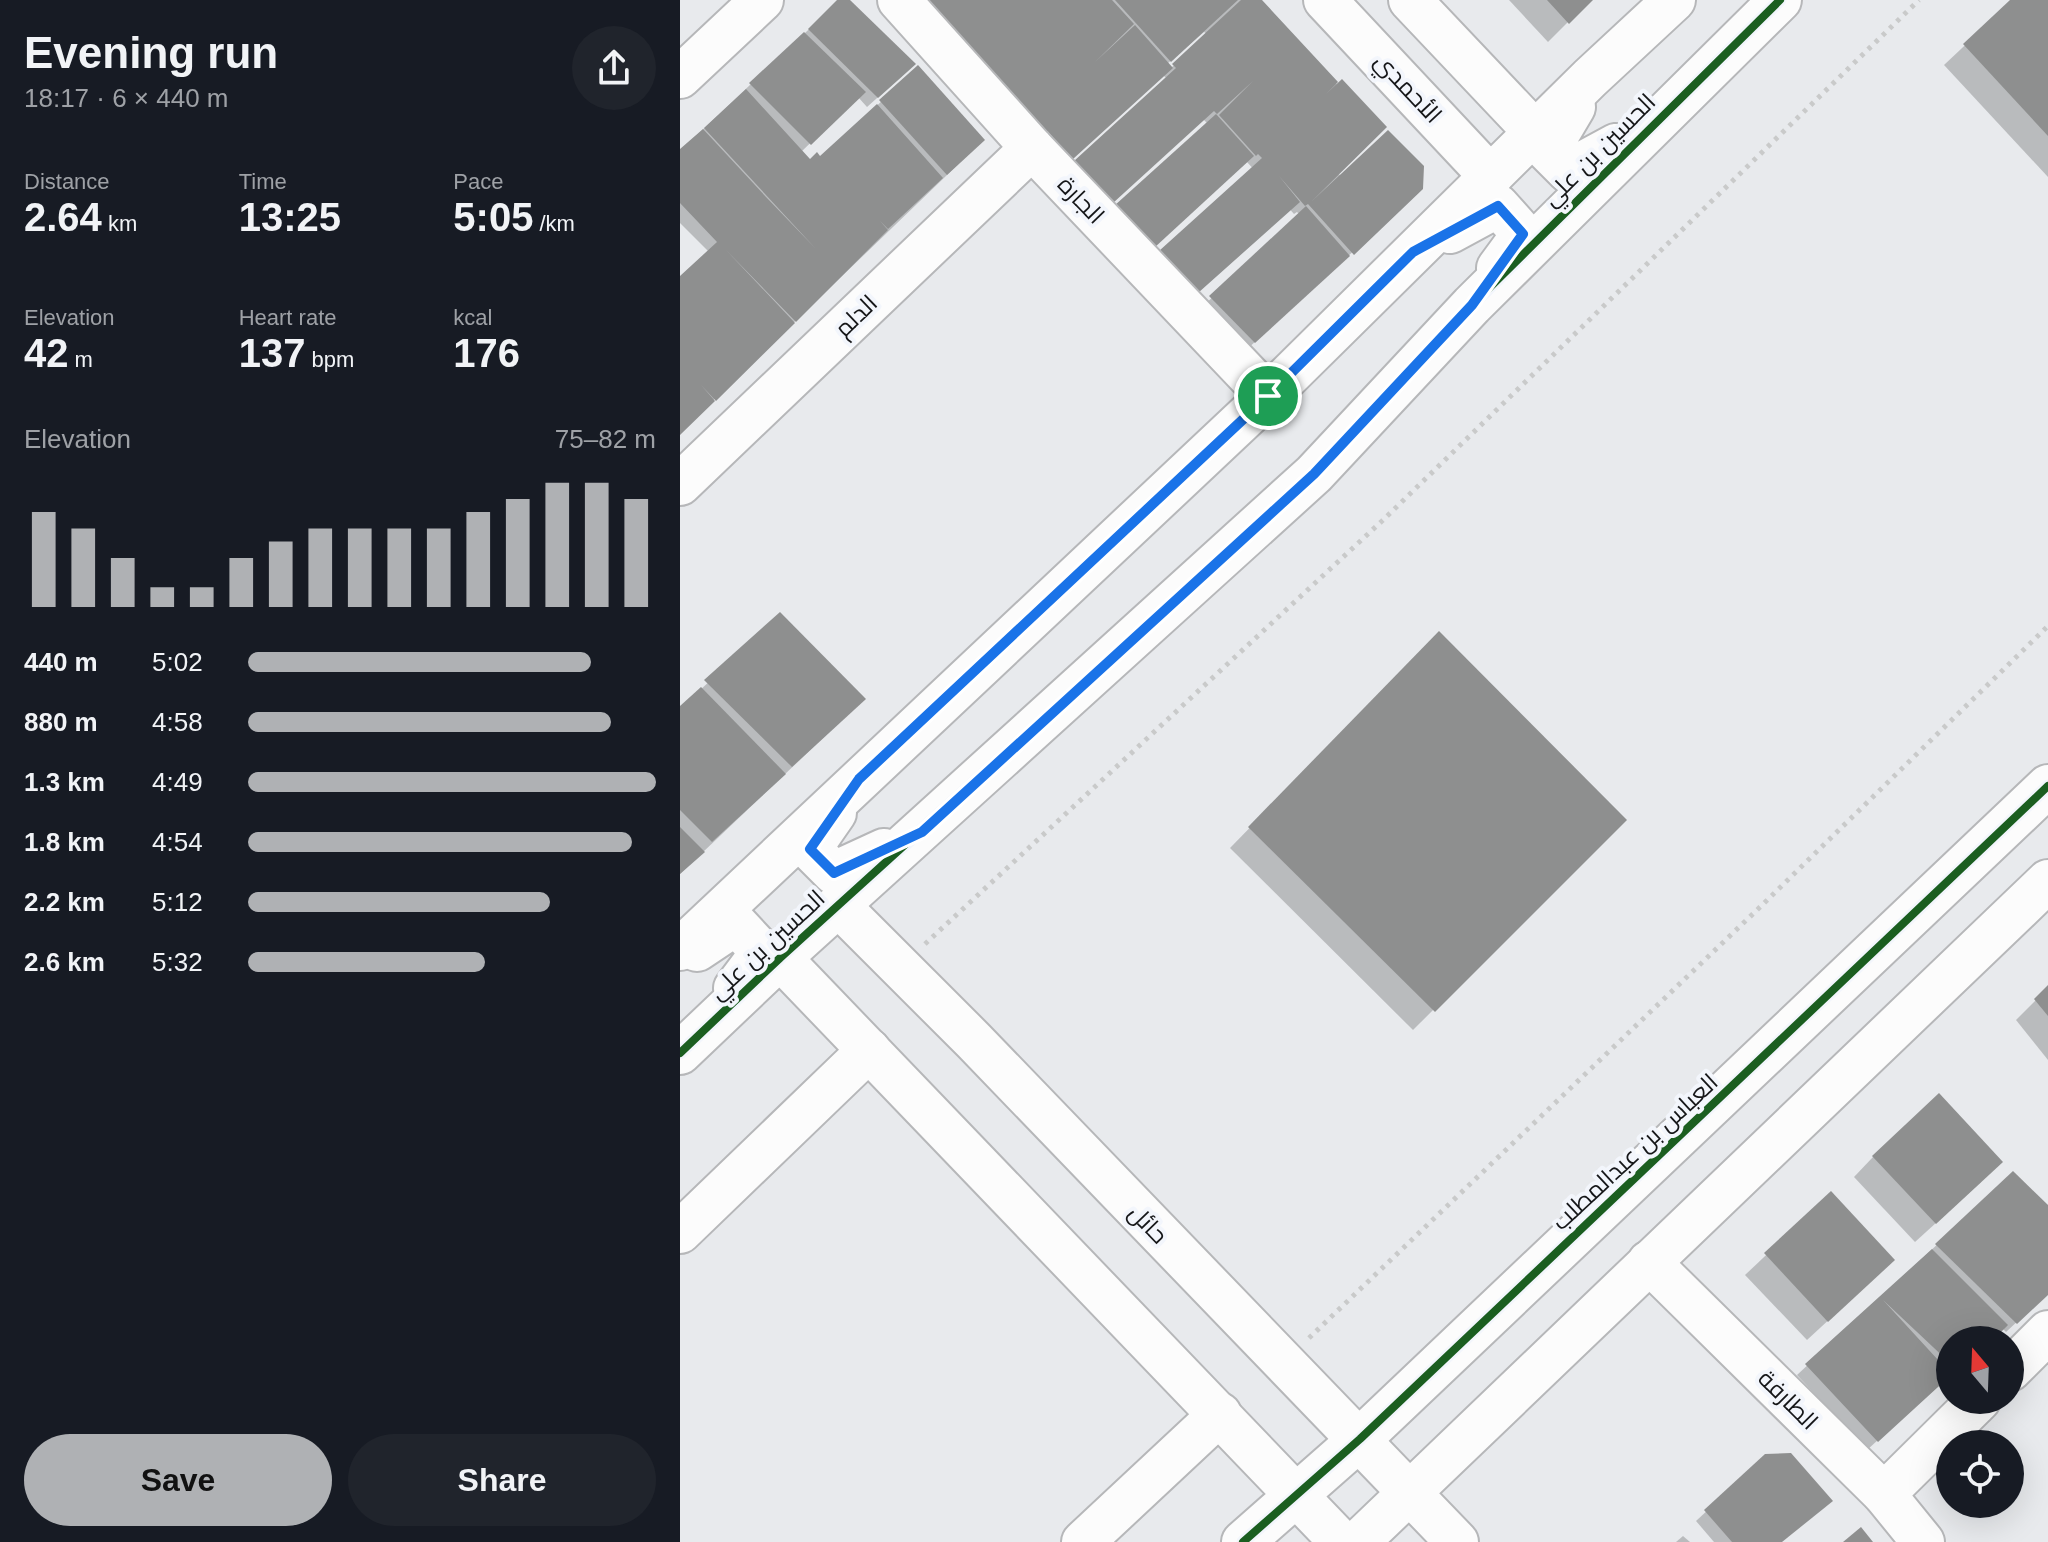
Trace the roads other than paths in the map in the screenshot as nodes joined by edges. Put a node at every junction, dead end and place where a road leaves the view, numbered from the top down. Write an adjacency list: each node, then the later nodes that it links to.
1 (762, 0): 7 (street)
2 (899, 0): 11 (street, الجارة)
3 (1325, 0): 12 (street, الأحمدي)
4 (1410, 0): 10 (street)
5 (1674, 0): 8 (street)
6 (1780, 0): 9 (street, الحسين بن علي)
7 (680, 77)
8 (1590, 78): 9 (street); 10 (street)
9 (1650, 127): 14 (street, الحسين بن علي)
10 (1535, 132): 12 (street)
11 (1032, 148): 15 (street, الجارة); 16 (street, الدلم)
12 (1491, 177): 13 (street)
13 (1413, 252): 14 (street); 15 (street)
14 (1472, 305): 19 (street, الحسين بن علي)
15 (1268, 396): 17 (street)
16 (680, 484)
17 (859, 779): 19 (street); 22 (street)
18 (2048, 786): 33 (street, العباس بن عبدالمطلب)
19 (922, 832): 21 (street, الحسين بن علي)
20 (2048, 881): 28 (street)
21 (839, 906): 23 (street, الحسين بن علي); 33 (street, حائل)
22 (680, 949)
23 (780, 958): 25 (street, الحسين بن علي); 26 (street)
24 (680, 960): 25 (street)
25 (689, 1045)
26 (869, 1050): 27 (street); 31 (street)
27 (680, 1232)
28 (1649, 1262): 34 (street); 35 (street, الطارفة)
29 (2048, 1332): 30 (street)
30 (2024, 1356)
31 (1220, 1414): 36 (street); 37 (street)
32 (1965, 1414): 35 (street)
33 (1360, 1439): 34 (street, حائل); 36 (street, العباس بن عبدالمطلب)
34 (1410, 1492): 40 (street); 41 (street, حائل)
35 (1884, 1494): 42 (street, الطارفة)
36 (1296, 1495): 38 (street, العباس بن عبدالمطلب); 39 (street)
37 (1085, 1541)
38 (1243, 1542)
39 (1341, 1542)
40 (1358, 1542)
41 (1457, 1542)
42 (1923, 1542)

